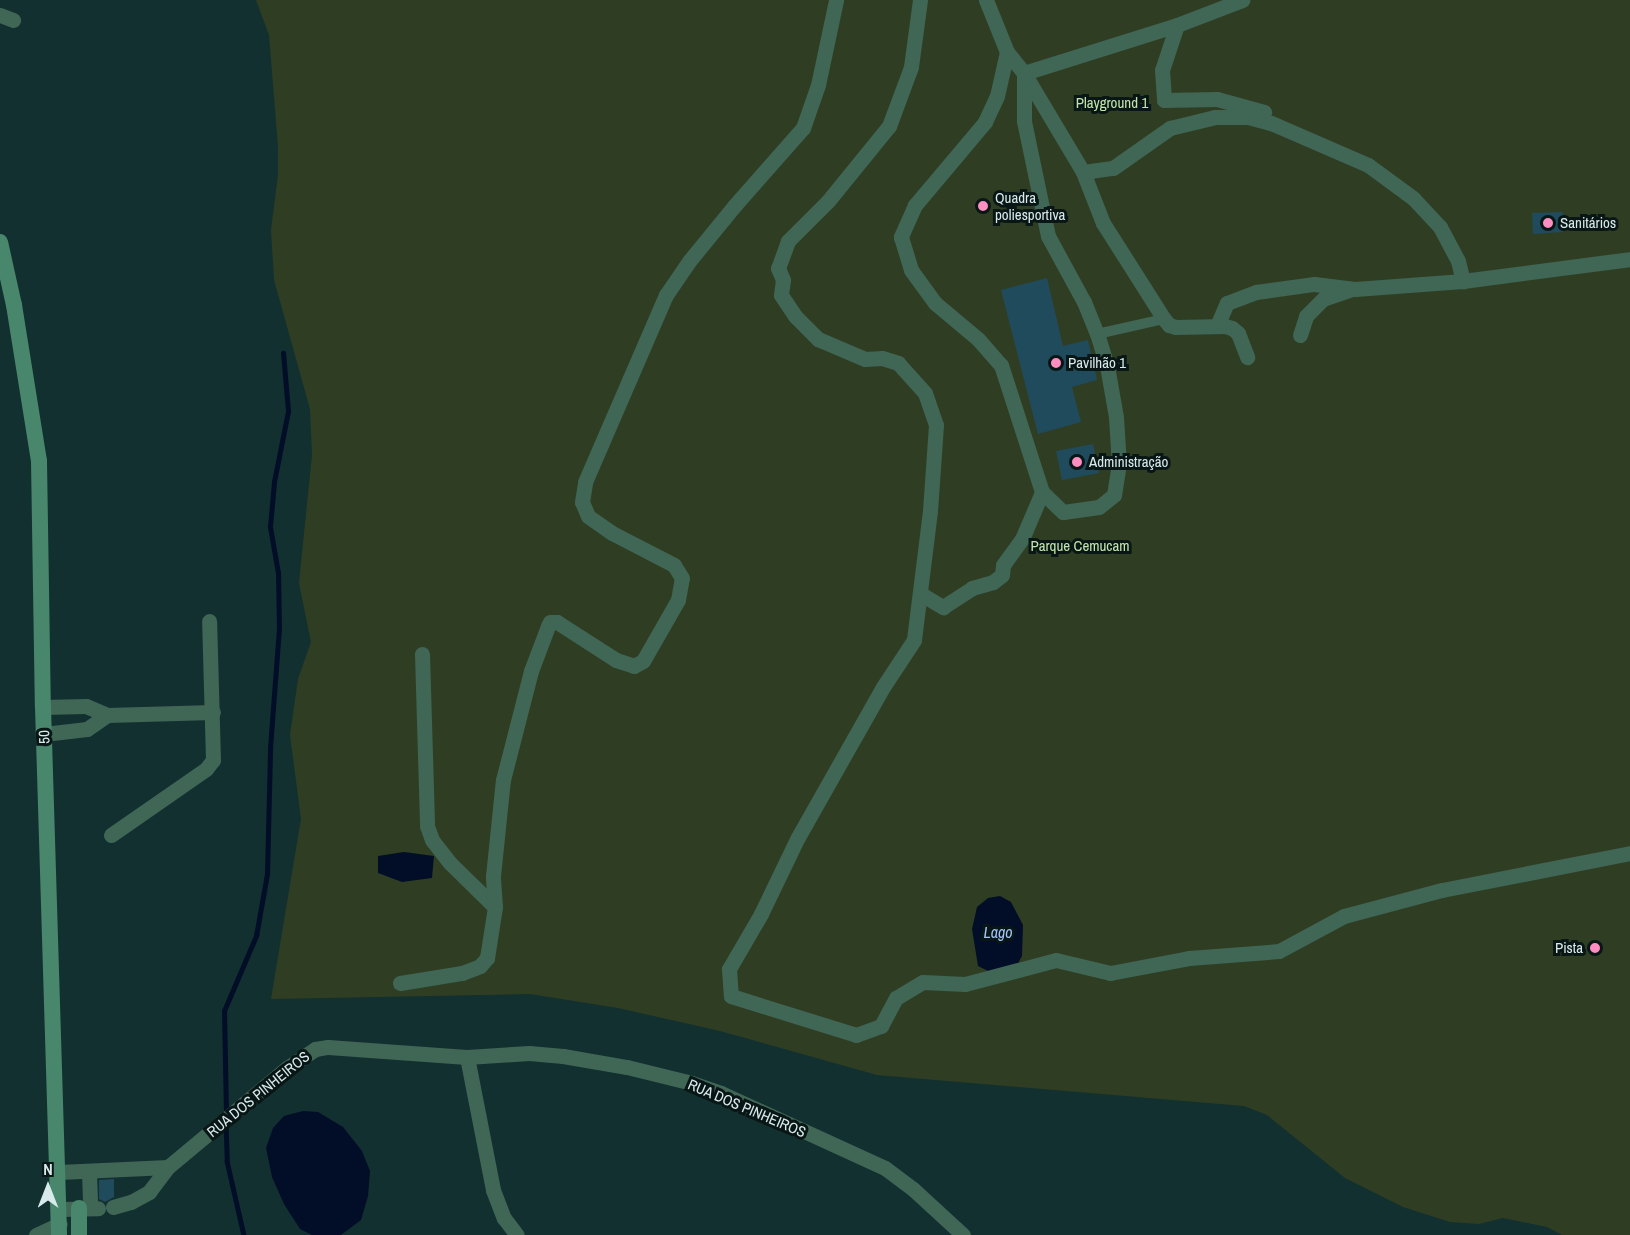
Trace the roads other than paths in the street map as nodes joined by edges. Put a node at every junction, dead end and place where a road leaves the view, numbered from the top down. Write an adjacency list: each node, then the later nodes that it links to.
1 (836, 0): 29 (street)
2 (920, 0): 20 (street)
3 (986, 0): 6 (street)
4 (1242, 0): 5 (street)
5 (1177, 26): 7 (street); 9 (street)
6 (1007, 52): 7 (street); 19 (street)
7 (1024, 73): 8 (street); 16 (street)
8 (1083, 172): 9 (street); 14 (street)
9 (1440, 227): 12 (street)
10 (0, 242): 23 (main road, 50)
11 (1630, 259): 12 (street)
12 (1463, 280): 13 (street)
13 (1355, 289): 15 (street); 17 (street)
14 (1164, 319): 15 (street); 16 (street)
15 (1217, 326): 18 (street)
16 (1097, 334): 19 (street)
17 (1300, 335)
18 (1247, 357)
19 (1042, 492): 20 (street)
20 (921, 594): 28 (street)
21 (210, 621): 24 (street)
22 (422, 654): 29 (street)
23 (43, 706): 25 (street); 26 (main road, 50)
24 (213, 712): 25 (street); 27 (street)
25 (107, 715): 26 (street)
26 (44, 734): 33 (main road, 50)
27 (111, 835)
28 (1630, 853)
29 (495, 907): 30 (street)
30 (400, 983)
31 (467, 1057): 32 (street, RUA DOS PINHEIROS); 40 (street); 41 (street, RUA DOS PINHEIROS)
32 (168, 1167): 34 (street); 35 (street, RUA DOS PINHEIROS)
33 (59, 1172): 34 (street); 37 (main road, 50)
34 (89, 1172): 36 (street)
35 (113, 1206)
36 (89, 1208): 37 (street); 39 (main road)
37 (59, 1223): 38 (street)
38 (36, 1235)
39 (79, 1235)
40 (517, 1235)
41 (963, 1235)

